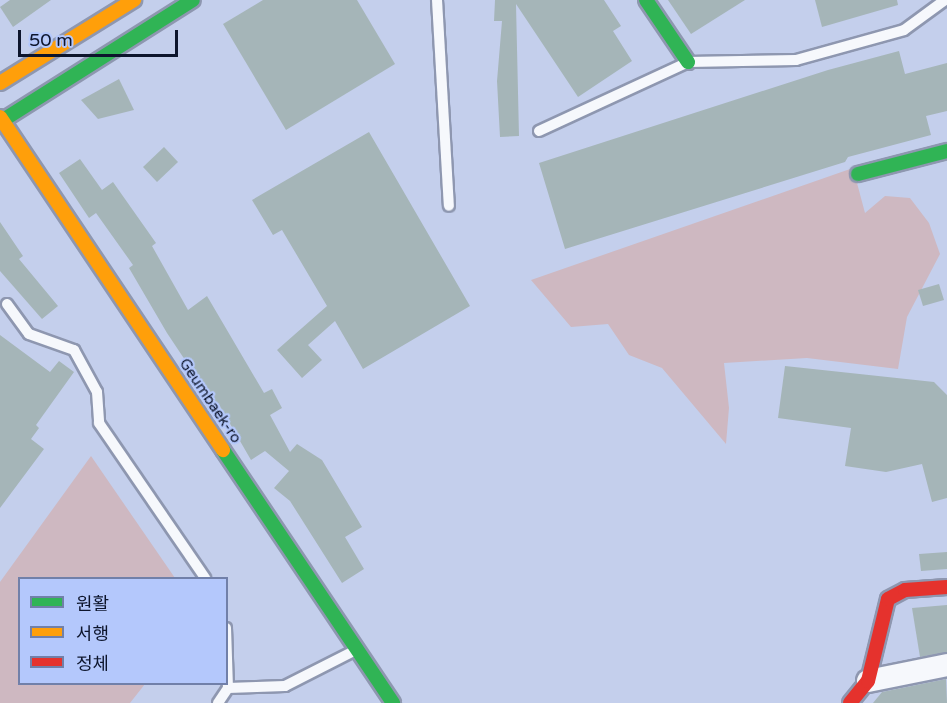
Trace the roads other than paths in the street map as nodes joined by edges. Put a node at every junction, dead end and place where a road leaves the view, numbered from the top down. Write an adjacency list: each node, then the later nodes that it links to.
1 (134, 0): 7 (street)
2 (193, 0): 8 (street)
3 (437, 0): 12 (lane)
4 (645, 0): 6 (street)
5 (945, 0): 6 (lane)
6 (688, 62): 9 (lane)
7 (0, 83)
8 (1, 120): 16 (street, Geumbaek-ro)
9 (539, 131)
10 (947, 151): 11 (street)
11 (858, 174)
12 (450, 206)
13 (7, 304): 14 (lane)
14 (204, 577)
15 (947, 587): 18 (street)
16 (357, 650): 20 (lane); 22 (street, Geumbaek-ro)
17 (947, 665): 18 (street)
18 (868, 681): 23 (street)
19 (228, 685): 20 (lane)
20 (228, 688): 21 (lane)
21 (218, 703)
22 (393, 703)
23 (850, 703)

